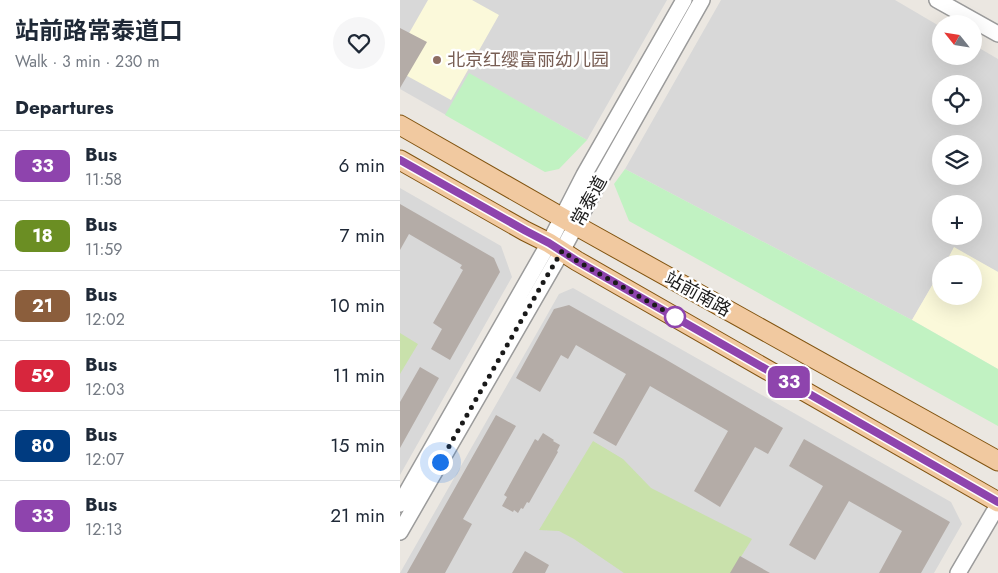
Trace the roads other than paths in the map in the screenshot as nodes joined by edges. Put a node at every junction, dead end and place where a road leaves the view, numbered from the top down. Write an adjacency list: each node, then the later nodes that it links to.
1 (684, 0): 7 (street, 常泰道)
2 (702, 0): 7 (street, 常泰道)
3 (937, 0): 4 (street)
4 (998, 34)
5 (400, 125): 7 (main road, 站前南路)
6 (400, 160): 8 (main road, 站前南路)
7 (569, 222): 8 (street, 常泰道); 9 (main road, 站前南路)
8 (556, 247): 10 (main road, 站前南路); 11 (street, 常泰道); 12 (street, 常泰道)
9 (998, 460)
10 (998, 503): 13 (street)
11 (400, 504)
12 (400, 532)
13 (958, 573)

